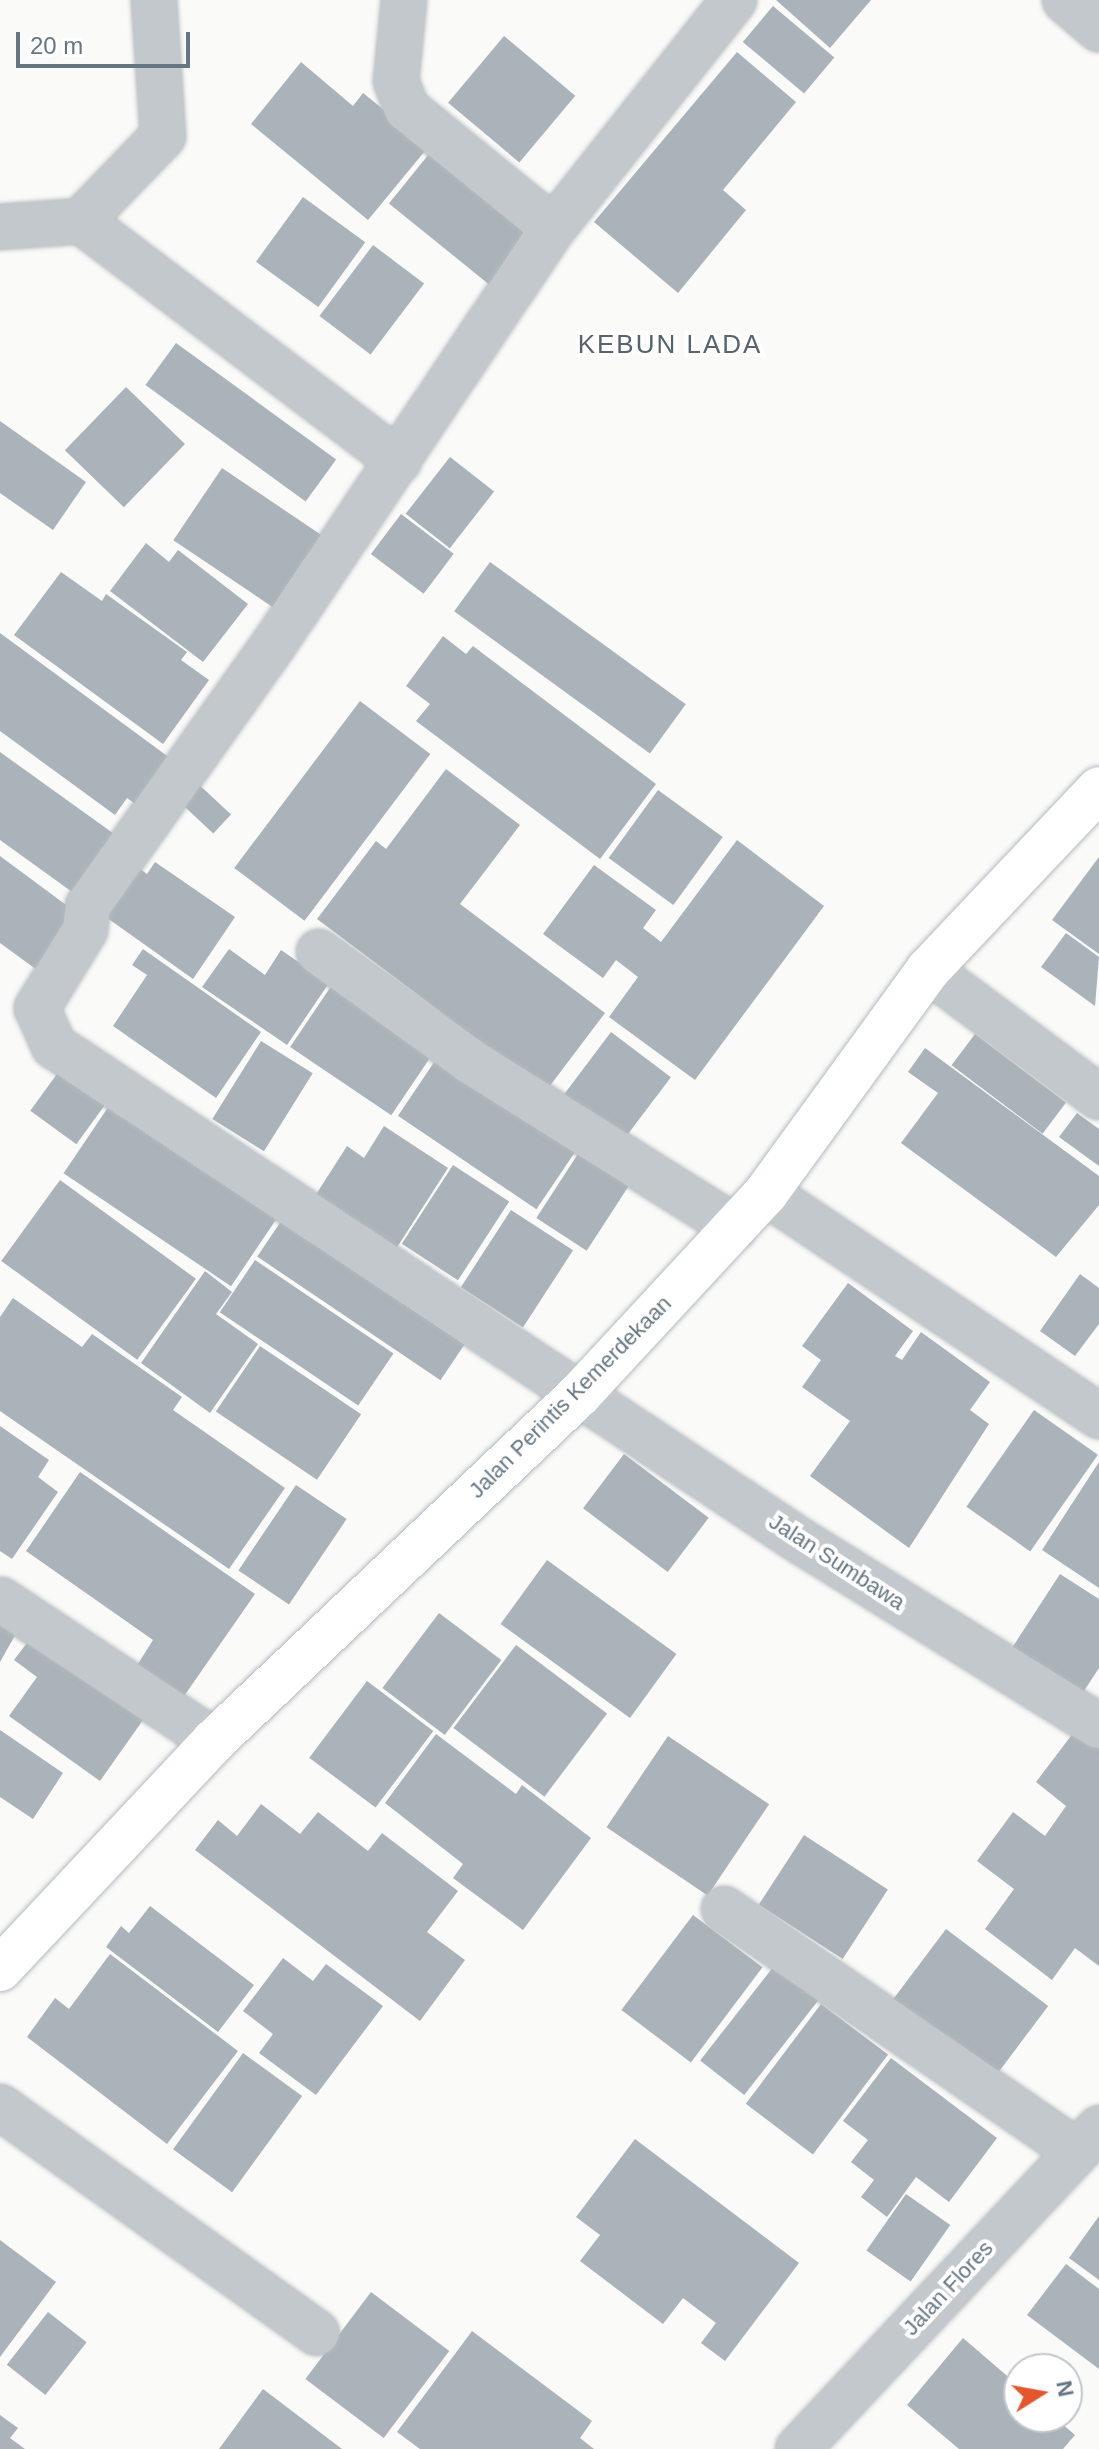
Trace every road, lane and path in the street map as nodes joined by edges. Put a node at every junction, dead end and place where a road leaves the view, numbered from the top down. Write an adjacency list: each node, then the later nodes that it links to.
1 (154, 0): 6 (street)
2 (404, 0): 8 (street)
3 (734, 0): 8 (street)
4 (1065, 0): 5 (street)
5 (1099, 29)
6 (81, 221): 7 (street); 9 (street)
7 (0, 227)
8 (553, 228): 9 (street)
9 (398, 461): 16 (street, Jalan Sumbawa)
10 (1099, 789): 12 (street, Jalan Perintis Kemerdekaan)
11 (319, 952): 15 (street)
12 (928, 970): 13 (street); 14 (street, Jalan Perintis Kemerdekaan)
13 (1099, 1097)
14 (766, 1193): 15 (street, Jalan Perintis Kemerdekaan); 17 (street)
15 (735, 1227): 16 (street, Jalan Perintis Kemerdekaan)
16 (579, 1395): 19 (street, Jalan Sumbawa); 20 (street, Jalan Perintis Kemerdekaan)
17 (1099, 1416)
18 (1, 1600): 20 (street)
19 (1099, 1726)
20 (214, 1741): 22 (street, Jalan Perintis Kemerdekaan)
21 (724, 1909): 24 (street)
22 (0, 1969)
23 (0, 2107): 25 (street)
24 (1088, 2139): 26 (street, Jalan Flores)
25 (317, 2333)
26 (798, 2449)

